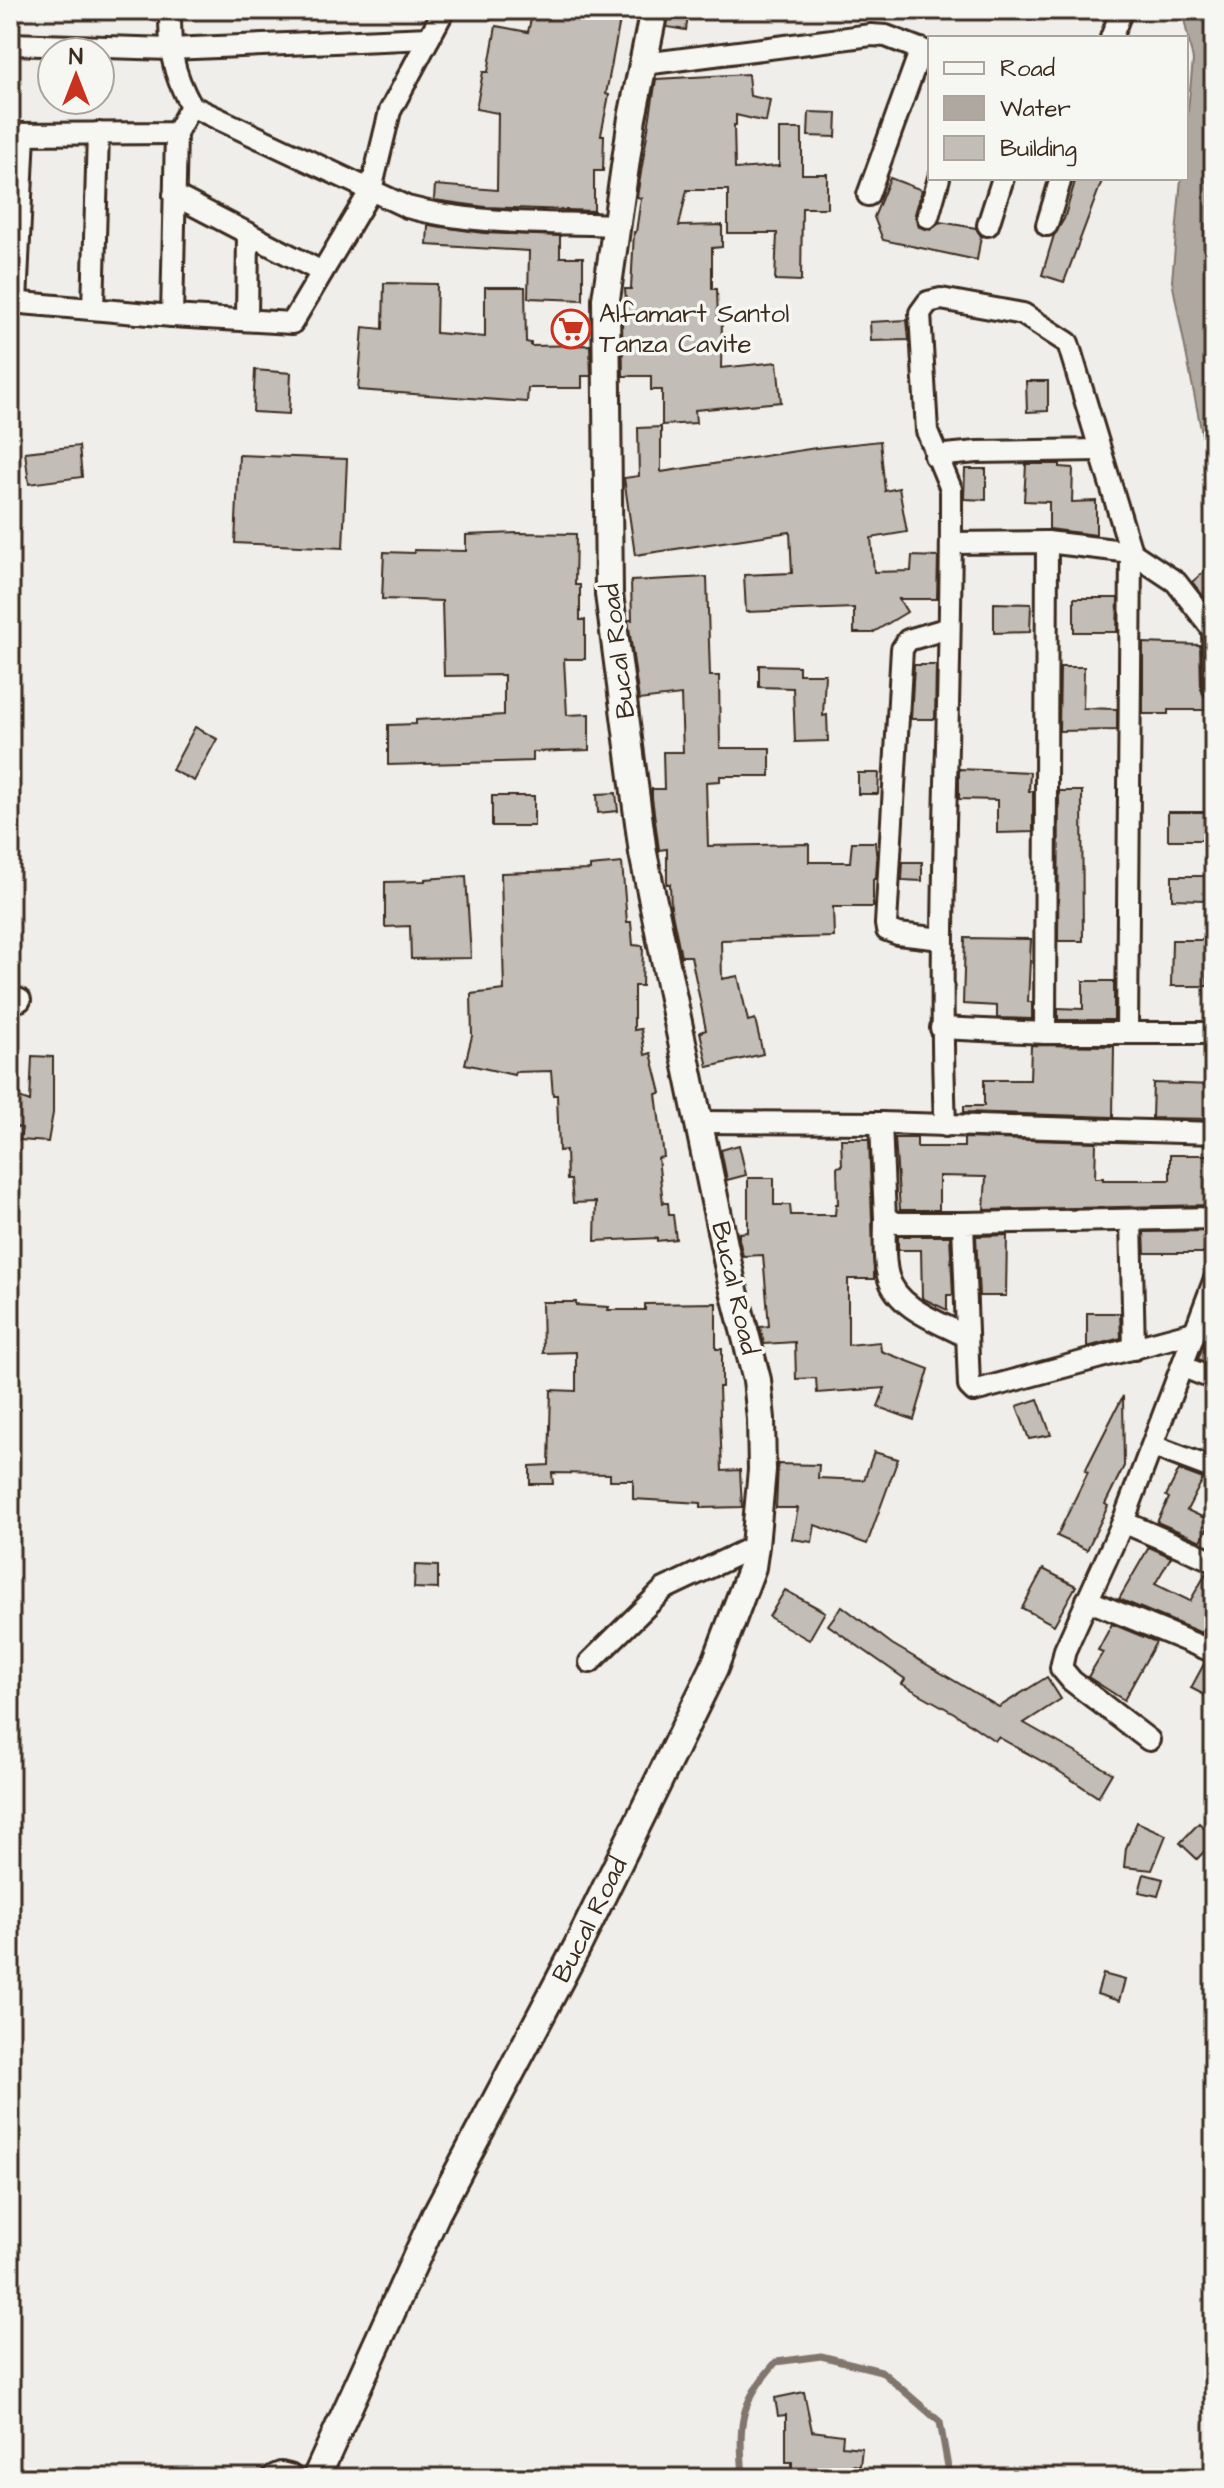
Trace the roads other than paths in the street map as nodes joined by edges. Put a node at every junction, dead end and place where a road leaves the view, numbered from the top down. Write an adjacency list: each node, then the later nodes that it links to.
1 (170, 10): 8 (street)
2 (444, 10): 6 (street)
3 (654, 10): 10 (street, Bucal Road)
4 (1122, 10): 5 (street)
5 (1112, 36)
6 (429, 38): 8 (street); 18 (street)
7 (10, 44): 8 (street)
8 (170, 49): 11 (street)
9 (926, 51): 10 (street); 20 (street)
10 (644, 64): 22 (street, Bucal Road)
11 (191, 106): 13 (street); 18 (street)
12 (98, 133): 13 (street); 14 (street); 28 (street)
13 (176, 133): 19 (street)
14 (17, 134): 27 (street)
15 (938, 180): 21 (street)
16 (1002, 180): 23 (street)
17 (1060, 180): 24 (street)
18 (371, 190): 22 (street); 26 (street)
19 (174, 195): 25 (street); 29 (street)
20 (868, 195)
21 (928, 217)
22 (615, 225): 44 (street, Bucal Road)
23 (988, 225)
24 (1047, 225)
25 (248, 233): 26 (street); 30 (street)
26 (322, 272): 30 (street)
27 (13, 302): 28 (street)
28 (93, 309): 29 (street)
29 (172, 316): 30 (street)
30 (247, 320)
31 (1100, 450): 32 (street); 32 (street); 35 (street)
32 (935, 456): 34 (street)
33 (1047, 542): 34 (street); 35 (street); 42 (street)
34 (951, 543): 36 (street)
35 (1131, 552): 37 (street); 41 (street)
36 (949, 628): 39 (street); 39 (street)
37 (1213, 631): 38 (street)
38 (1214, 689)
39 (942, 939): 40 (street)
40 (941, 1028): 42 (street); 46 (street)
41 (1127, 1031): 42 (street); 43 (street)
42 (1045, 1033)
43 (1214, 1033)
44 (697, 1122): 45 (street); 61 (street, Bucal Road)
45 (881, 1123): 46 (street); 48 (street)
46 (945, 1126): 47 (street)
47 (1214, 1133)
48 (885, 1218): 51 (street); 54 (street)
49 (1214, 1218): 50 (street)
50 (1131, 1220): 51 (street); 55 (street)
51 (963, 1223): 54 (street)
52 (1213, 1287): 53 (street)
53 (1194, 1332): 55 (street); 56 (street)
54 (967, 1337): 55 (street)
55 (1134, 1349)
56 (1183, 1367): 57 (street); 58 (street)
57 (1214, 1379)
58 (1153, 1446): 59 (street); 60 (street)
59 (1214, 1469)
60 (1123, 1522): 62 (street); 63 (street)
61 (755, 1546): 65 (street); 69 (street, Bucal Road)
62 (1214, 1561)
63 (1087, 1600): 64 (street); 66 (street)
64 (1214, 1652)
65 (590, 1662)
66 (1149, 1740)
67 (276, 2478): 68 (street)
68 (289, 2478)
69 (316, 2478)

